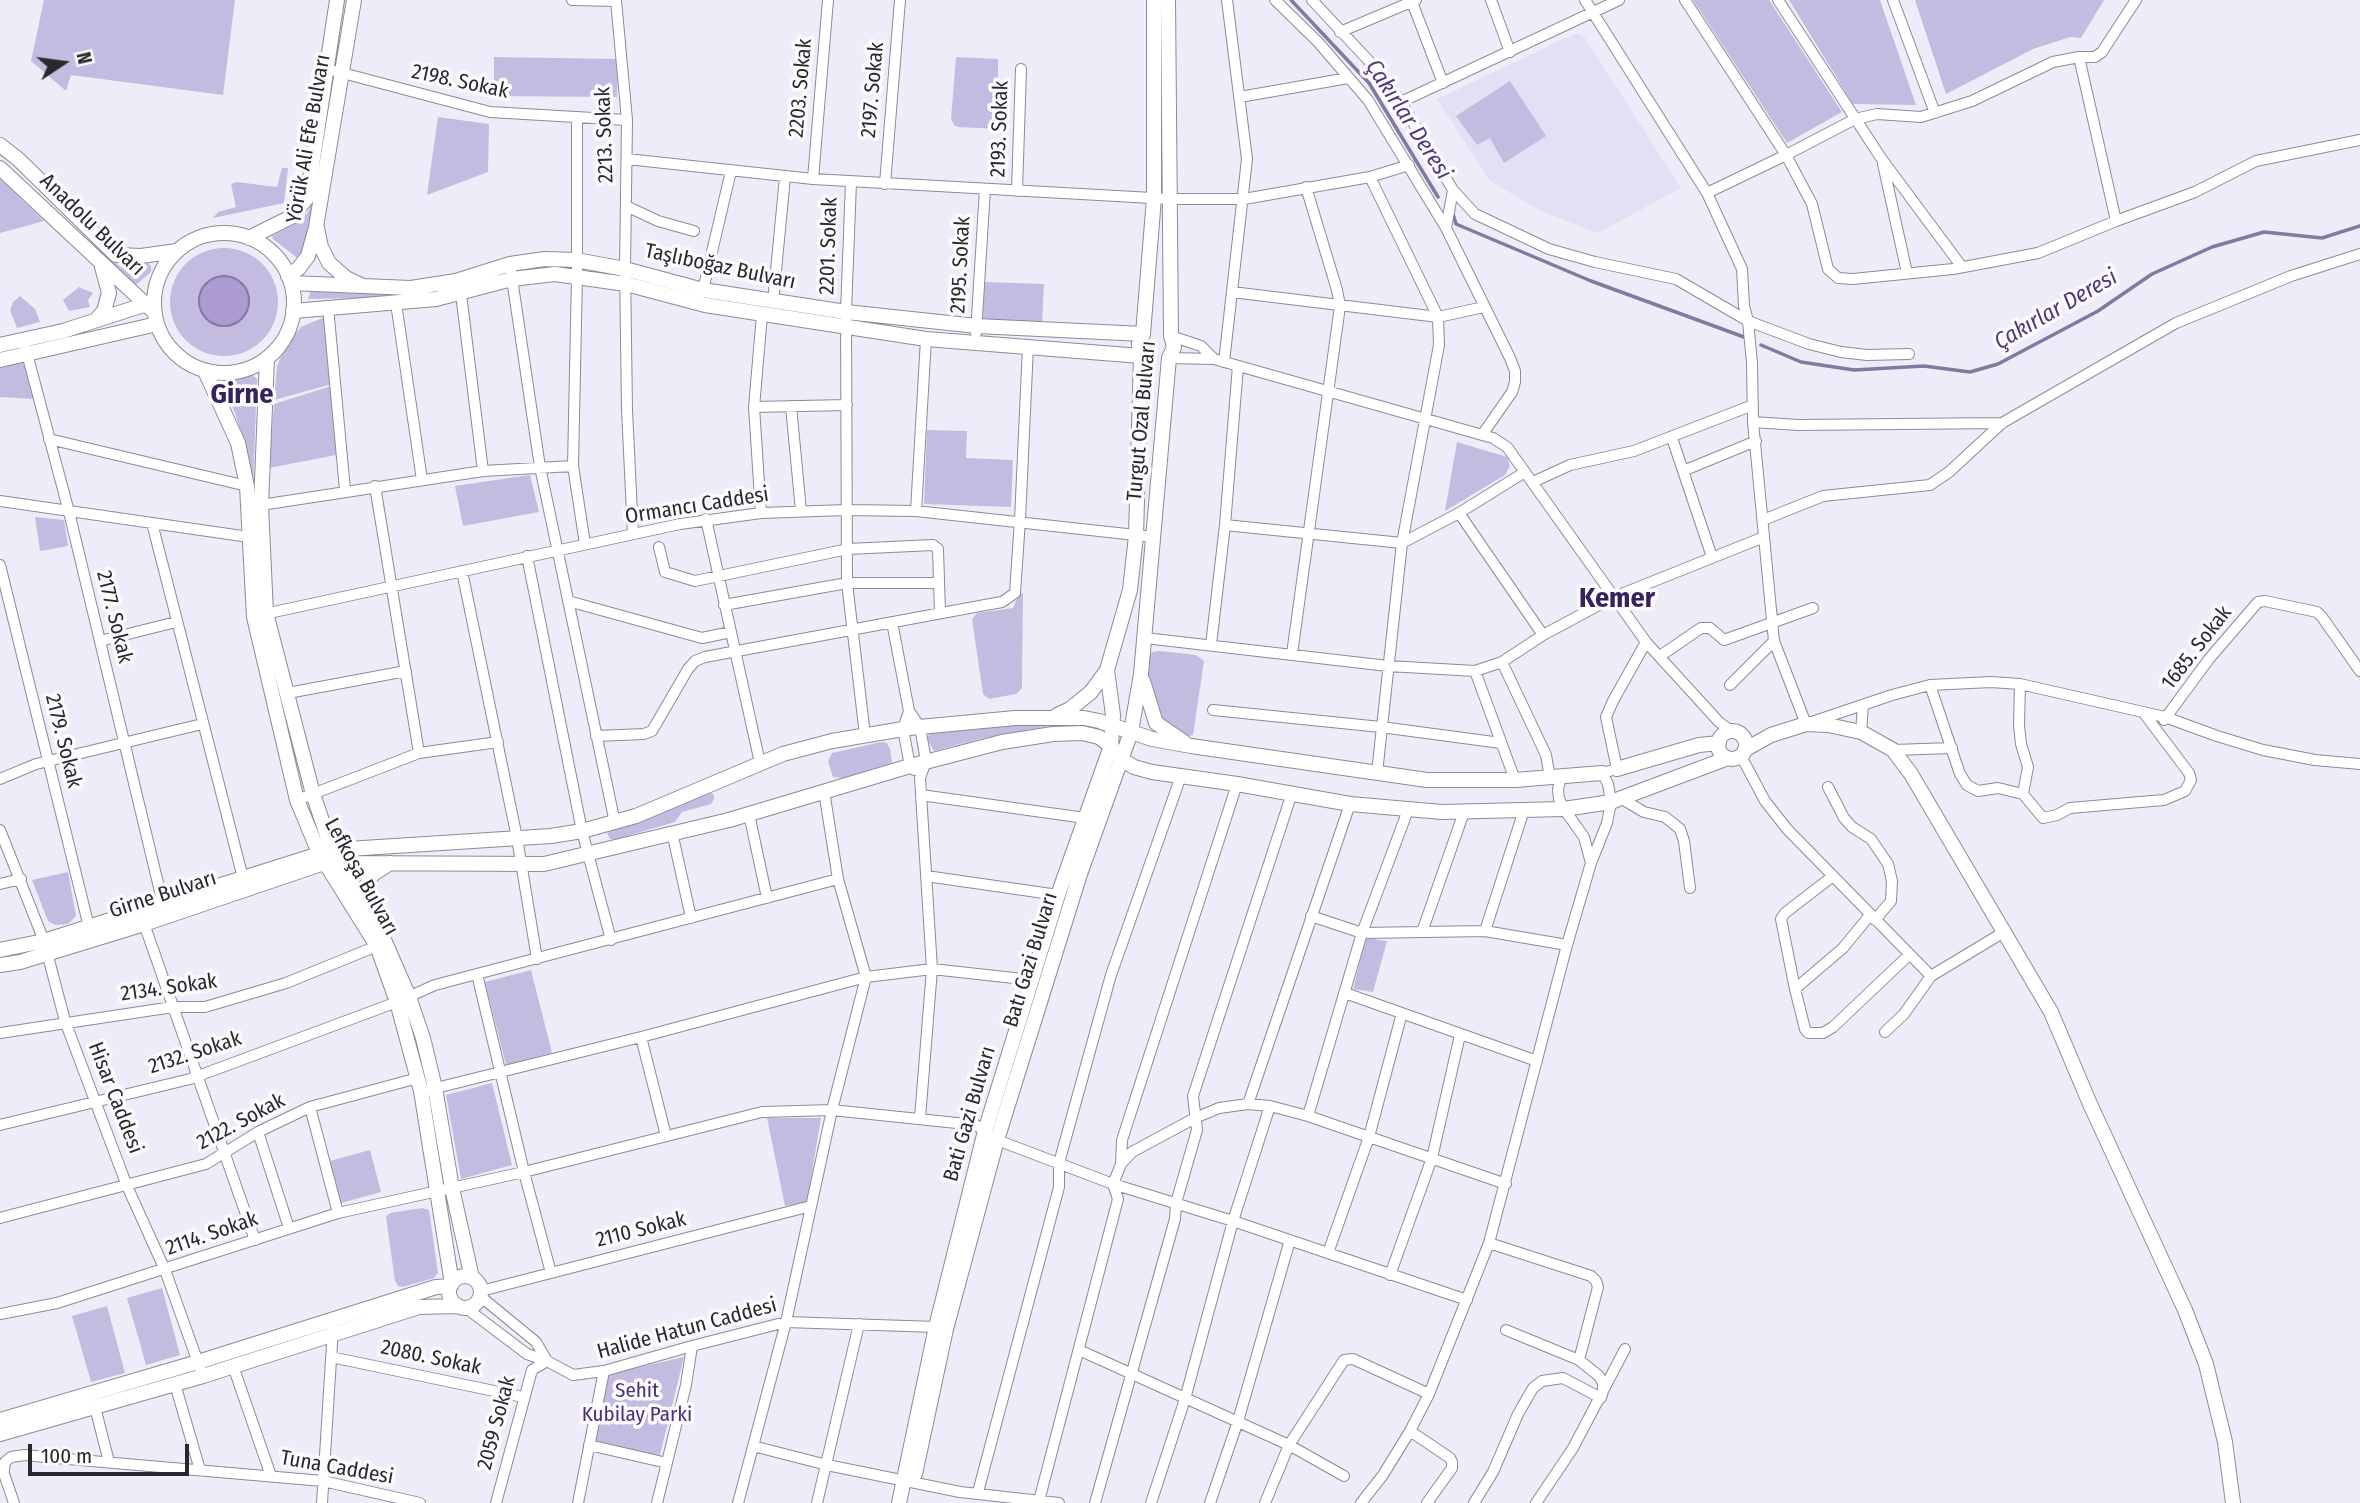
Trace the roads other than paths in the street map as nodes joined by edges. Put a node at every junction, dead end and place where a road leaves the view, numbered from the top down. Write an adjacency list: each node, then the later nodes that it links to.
1 (337, 0): 25 (main road, Yörük Ali Efe Bulvarı)
2 (354, 0): 25 (main road, Yörük Ali Efe Bulvarı)
3 (572, 0): 18 (street)
4 (828, 0): 44 (street, 2203. Sokak)
5 (900, 0): 46 (street, 2197. Sokak)
6 (1154, 0): 52 (main road, Turgut Ozal Bulvarı)
7 (1168, 0): 53 (main road, Turgut Ozal Bulvarı)
8 (1227, 0): 28 (street)
9 (1275, 0): 26 (street)
10 (1312, 0): 21 (street)
11 (1491, 0): 22 (street)
12 (1585, 0): 20 (street)
13 (1619, 0): 20 (street)
14 (1685, 0): 36 (street)
15 (1778, 0): 32 (street)
16 (1893, 0): 30 (street)
17 (2136, 0): 23 (street)
18 (616, 1): 33 (street, 2213. Sokak)
19 (1414, 1): 21 (street); 27 (street)
20 (1592, 13): 22 (street); 51 (street)
21 (1340, 32): 29 (street)
22 (1510, 52): 27 (street)
23 (2079, 57): 30 (street); 56 (street)
24 (1021, 69): 50 (street, 2193. Sokak)
25 (335, 71): 31 (street, 2198. Sokak); 57 (main road, Yörük Ali Efe Bulvarı); 60 (main road, Yörük Ali Efe Bulvarı)
26 (1348, 78): 28 (street); 39 (street)
27 (1443, 83): 29 (street)
28 (1240, 97): 54 (street)
29 (1401, 102): 49 (street)
30 (1935, 113): 32 (street)
31 (577, 117): 33 (street, 2198. Sokak); 64 (street)
32 (1855, 119): 36 (street); 37 (street)
33 (627, 120): 38 (street, 2213. Sokak)
34 (2360, 140): 56 (street)
35 (0, 145): 61 (main road, Anadolu Bulvarı)
36 (1786, 155): 51 (street); 67 (street)
37 (1881, 158): 65 (street); 67 (street)
38 (627, 159): 41 (street); 55 (street, 2213. Sokak)
39 (1409, 165): 43 (street); 58 (street)
40 (0, 168): 63 (main road, Anadolu Bulvarı)
41 (731, 171): 42 (street); 73 (street)
42 (785, 177): 44 (street); 75 (street)
43 (1370, 177): 47 (street); 84 (street)
44 (813, 179): 45 (street)
45 (851, 182): 46 (street); 82 (street, 2201. Sokak)
46 (885, 184): 48 (street)
47 (1306, 187): 54 (street); 77 (street)
48 (985, 190): 50 (street); 87 (street, 2195. Sokak)
49 (1452, 190): 58 (street); 86 (street)
50 (1017, 191): 52 (street)
51 (1707, 193): 86 (street)
52 (1154, 198): 53 (street); 89 (main road, Turgut Ozal Bulvarı)
53 (1170, 199): 54 (street); 90 (main road, Turgut Ozal Bulvarı)
54 (1244, 199): 74 (street)
55 (626, 206): 59 (street); 69 (street, 2213. Sokak)
56 (2116, 221): 65 (street)
57 (316, 227): 70 (main road, Yörük Ali Efe Bulvarı); 71 (main road)
58 (1446, 228): 79 (street)
59 (694, 231)
60 (249, 238): 61 (main road); 70 (main road)
61 (177, 251): 80 (main road)
62 (2360, 254): 111 (street)
63 (98, 259): 80 (main road, Anadolu Bulvarı); 85 (main road)
64 (576, 260): 66 (main road, Taşlıboğaz Bulvarı); 68 (street); 69 (main road, Taşlıboğaz Bulvarı)
65 (1962, 267): 67 (street)
66 (511, 271): 68 (main road, Taşlıboğaz Bulvarı); 72 (main road, Taşlıboğaz Bulvarı); 117 (street)
67 (1907, 273)
68 (577, 276): 69 (main road, Taşlıboğaz Bulvarı); 116 (street)
69 (626, 276): 73 (main road, Taşlıboğaz Bulvarı); 83 (main road, Taşlıboğaz Bulvarı); 140 (street, 2213. Sokak)
70 (290, 279): 71 (main road, Taşlıboğaz Bulvarı); 81 (main road)
71 (366, 287): 72 (main road, Taşlıboğaz Bulvarı)
72 (458, 287): 76 (main road, Taşlıboğaz Bulvarı); 118 (street)
73 (703, 290): 75 (main road, Taşlıboğaz Bulvarı)
74 (1232, 292): 77 (street); 101 (street)
75 (773, 302): 82 (main road, Taşlıboğaz Bulvarı)
76 (396, 303): 78 (main road, Taşlıboğaz Bulvarı); 121 (street)
77 (1340, 306): 84 (street); 104 (street)
78 (328, 307): 81 (main road, Taşlıboğaz Bulvarı); 125 (street)
79 (1483, 307): 84 (street); 112 (street)
80 (152, 311): 85 (main road); 94 (main road); 103 (main road)
81 (293, 311): 98 (main road)
82 (846, 312): 87 (main road, Taşlıboğaz Bulvarı); 88 (street, 2201. Sokak)
83 (762, 315): 88 (main road, Taşlıboğaz Bulvarı); 108 (street)
84 (1438, 317): 109 (street)
85 (96, 320): 94 (main road)
86 (1748, 321): 96 (street); 106 (street)
87 (977, 326): 89 (main road, Taşlıboğaz Bulvarı); 92 (street, 2195. Sokak)
88 (847, 328): 91 (main road, Taşlıboğaz Bulvarı); 105 (street, 2201. Sokak)
89 (1143, 334): 90 (main road); 97 (main road, Turgut Ozal Bulvarı)
90 (1171, 337): 99 (main road, Turgut Ozal Bulvarı); 101 (street)
91 (926, 339): 92 (main road, Taşlıboğaz Bulvarı); 129 (street)
92 (976, 342): 95 (main road, Taşlıboğaz Bulvarı)
93 (0, 345): 94 (main road)
94 (25, 346): 100 (main road); 114 (street, 2177. Sokak)
95 (1028, 346): 97 (main road, Taşlıboğaz Bulvarı); 135 (street)
96 (1909, 354)
97 (1141, 356): 99 (main road); 141 (main road, Turgut Ozal Bulvarı)
98 (267, 358): 103 (main road); 127 (main road, Lefkoşa Bulvarı)
99 (1169, 358): 101 (street); 143 (main road, Turgut Ozal Bulvarı)
100 (0, 360)
101 (1219, 360): 102 (street)
102 (1238, 366): 104 (street); 138 (street)
103 (205, 371): 123 (main road, Lefkoşa Bulvarı)
104 (1327, 392): 109 (street); 139 (street)
105 (847, 405): 107 (street); 128 (street, 2201. Sokak)
106 (1753, 405): 110 (street); 113 (street)
107 (791, 406): 108 (street); 130 (street)
108 (754, 407): 132 (street)
109 (1426, 419): 112 (street); 145 (street)
110 (1753, 422): 111 (street); 115 (street)
111 (2002, 423): 136 (street)
112 (1482, 435): 120 (street)
113 (1672, 438): 119 (street); 122 (street)
114 (49, 439): 123 (street); 131 (street, 2177. Sokak)
115 (1756, 441): 119 (street); 136 (street)
116 (573, 466): 117 (street); 146 (street)
117 (540, 467): 118 (street); 148 (street)
118 (483, 471): 121 (street)
119 (1683, 471): 151 (street)
120 (1525, 472): 122 (street); 133 (street)
121 (422, 480): 124 (street)
122 (1532, 482): 158 (street)
123 (247, 486): 142 (main road, Lefkoşa Bulvarı)
124 (375, 486): 125 (street); 157 (street)
125 (345, 490): 127 (street)
126 (0, 501): 131 (street)
127 (261, 505): 163 (main road, Lefkoşa Bulvarı)
128 (846, 510): 129 (street, Ormancı Caddesi); 130 (street, Ormancı Caddesi); 149 (street, 2201. Sokak)
129 (916, 510): 135 (street, Ormancı Caddesi)
130 (801, 511): 132 (street, Ormancı Caddesi)
131 (69, 512): 137 (street); 173 (street, 2177. Sokak)
132 (761, 513): 134 (street, Ormancı Caddesi)
133 (1460, 513): 145 (street); 169 (street)
134 (706, 519): 140 (street, Ormancı Caddesi); 154 (street)
135 (1020, 520): 141 (street, Ormancı Caddesi); 162 (street)
136 (1763, 520): 144 (street)
137 (152, 523): 142 (street); 164 (street)
138 (1225, 525): 139 (street); 175 (street)
139 (1308, 533): 145 (street); 177 (street)
140 (633, 534): 146 (street, Ormancı Caddesi)
141 (1136, 536): 143 (street, Ormancı Caddesi); 182 (main road, Turgut Ozal Bulvarı)
142 (249, 537): 163 (main road, Lefkoşa Bulvarı)
143 (1154, 537): 171 (main road, Turgut Ozal Bulvarı)
144 (1764, 537): 151 (street); 166 (street)
145 (1402, 543): 181 (street)
146 (585, 544): 148 (street, Ormancı Caddesi)
147 (659, 547): 154 (street)
148 (557, 549): 150 (street, Ormancı Caddesi); 159 (street)
149 (848, 550): 154 (street); 155 (street, 2201. Sokak); 156 (street)
150 (527, 556): 153 (street, Ormancı Caddesi); 248 (street)
151 (1712, 557): 158 (street)
152 (0, 565): 218 (street, 2179. Sokak)
153 (462, 570): 157 (street, Ormancı Caddesi); 210 (street)
154 (717, 575): 160 (street)
155 (847, 583): 156 (street); 160 (street); 167 (street, 2201. Sokak)
156 (939, 583): 162 (street)
157 (393, 587): 163 (street, Ormancı Caddesi); 183 (street)
158 (1614, 597): 169 (street); 174 (street)
159 (568, 601): 170 (street); 206 (street)
160 (724, 605): 168 (street)
161 (1813, 608): 166 (street)
162 (940, 613): 165 (street)
163 (260, 615): 190 (main road, Lefkoşa Bulvarı); 237 (main road, Lefkoşa Bulvarı)
164 (176, 622): 173 (street); 197 (street)
165 (892, 622): 167 (street); 193 (street)
166 (1773, 623): 172 (street); 178 (street)
167 (851, 630): 176 (street); 205 (street, 2201. Sokak)
168 (731, 632): 170 (street); 176 (street)
169 (1544, 635): 180 (street)
170 (702, 638): 179 (street)
171 (1145, 638): 175 (street); 186 (main road, Turgut Ozal Bulvarı)
172 (1773, 641): 188 (street); 198 (street)
173 (100, 642): 208 (street, 2177. Sokak)
174 (1646, 642): 178 (street); 223 (street)
175 (1211, 645): 177 (street)
176 (735, 652): 179 (street); 220 (street)
177 (1292, 654): 181 (street)
178 (1660, 656): 209 (street)
179 (705, 657): 206 (street)
180 (1502, 662): 184 (street); 227 (street)
181 (1388, 666): 184 (street); 201 (street)
182 (1107, 670): 195 (main road); 199 (main road, Turgut Ozal Bulvarı)
183 (406, 671): 190 (street); 216 (street)
184 (1475, 671): 211 (street)
185 (2360, 671): 196 (street, 1685. Sokak)
186 (1141, 674): 203 (main road, Turgut Ozal Bulvarı); 213 (main road)
187 (2020, 684): 189 (street); 194 (street); 235 (street)
188 (1730, 685)
189 (1930, 685): 191 (street); 214 (street)
190 (288, 693): 234 (main road, Lefkoşa Bulvarı)
191 (1863, 705): 198 (street); 204 (street)
192 (1213, 710): 201 (street)
193 (909, 711): 200 (street); 202 (street)
194 (2143, 712): 196 (street); 207 (street)
195 (1052, 717): 199 (main road); 200 (main road)
196 (2165, 717): 207 (street); 221 (street)
197 (202, 724): 208 (street); 258 (street)
198 (1806, 724): 204 (main road); 209 (main road)
199 (1113, 725): 203 (main road); 212 (main road, Turgut Ozal Bulvarı)
200 (920, 727): 202 (main road); 219 (street)
201 (1381, 727): 211 (street); 224 (street)
202 (903, 729): 205 (main road); 222 (street)
203 (1131, 732): 213 (main road); 217 (main road, Turgut Ozal Bulvarı)
204 (1861, 732): 215 (main road)
205 (865, 735): 220 (main road)
206 (596, 736): 246 (street)
207 (2162, 739): 235 (street)
208 (125, 742): 218 (street); 265 (street, 2177. Sokak)
209 (1731, 742): 223 (main road); 238 (main road); 257 (street)
210 (498, 743): 216 (street); 250 (street)
211 (1501, 744): 229 (street)
212 (1111, 746): 217 (main road); 219 (main road); 245 (main road, Bati Gazi Bulvarı)
213 (1191, 746): 224 (main road)
214 (1951, 748): 215 (street); 235 (street)
215 (1893, 750): 274 (main road)
216 (419, 753): 234 (street)
217 (1121, 759): 225 (main road); 313 (main road, Batı Gazi Bulvarı)
218 (50, 761): 228 (street); 271 (street, 2179. Sokak)
219 (926, 761): 222 (main road); 226 (street)
220 (760, 763): 246 (main road)
221 (2360, 764)
222 (910, 766): 226 (street); 232 (main road)
223 (1610, 771): 227 (main road); 238 (street)
224 (1377, 773): 229 (main road)
225 (1181, 776): 230 (main road); 318 (street)
226 (920, 778): 236 (street)
227 (1556, 778): 229 (main road); 240 (street)
228 (0, 779)
229 (1515, 780)
230 (1237, 784): 233 (main road); 319 (street)
231 (1828, 787): 268 (street)
232 (824, 791): 244 (main road); 260 (street)
233 (1292, 793): 239 (main road); 310 (street)
234 (313, 794): 237 (street); 252 (main road, Lefkoşa Bulvarı)
235 (2023, 794)
236 (921, 795): 245 (street); 256 (street)
237 (297, 800): 252 (main road, Lefkoşa Bulvarı)
238 (1616, 801): 240 (main road); 254 (street); 262 (street)
239 (1350, 804): 241 (main road); 267 (street)
240 (1563, 809): 242 (main road); 254 (street)
241 (1408, 810): 243 (main road); 275 (street)
242 (1524, 810): 243 (main road); 272 (street)
243 (1464, 812): 273 (street)
244 (749, 814): 249 (main road); 264 (street)
245 (1085, 818): 263 (main road, Bati Gazi Bulvarı)
246 (615, 823): 248 (main road)
247 (0, 830): 259 (street, Hisar Caddesi)
248 (582, 831): 250 (main road); 251 (street)
249 (672, 832): 251 (main road); 270 (street)
250 (517, 838): 252 (main road); 255 (street)
251 (590, 855): 255 (main road); 276 (street)
252 (328, 857): 253 (main road); 258 (main road, Girne Bulvarı); 266 (main road, Lefkoşa Bulvarı); 269 (main road, Girne Bulvarı); 278 (main road, Lefkoşa Bulvarı)
253 (390, 863): 255 (main road); 266 (main road)
254 (1591, 863): 277 (street)
255 (522, 864): 282 (street)
256 (926, 876): 263 (street); 284 (street)
257 (1833, 876): 268 (street); 289 (street)
258 (243, 878): 265 (main road, Girne Bulvarı)
259 (21, 879): 261 (street); 279 (street, Hisar Caddesi)
260 (838, 879): 264 (street, 2132. Sokak); 287 (street)
261 (0, 884)
262 (1690, 888)
263 (1058, 895): 288 (main road, Bati Gazi Bulvarı)
264 (767, 898): 270 (street, 2132. Sokak)
265 (163, 904): 269 (main road, Girne Bulvarı)
266 (365, 909): 291 (main road, Lefkoşa Bulvarı)
267 (1311, 916): 275 (street); 304 (street)
268 (1873, 917): 281 (street); 289 (street)
269 (142, 918): 271 (main road, Girne Bulvarı); 279 (main road, Girne Bulvarı); 292 (street)
270 (691, 918): 276 (street, 2132. Sokak)
271 (89, 927): 279 (main road, Girne Bulvarı)
272 (1485, 931): 273 (street); 277 (street)
273 (1422, 932): 275 (street)
274 (2004, 932): 286 (street); 406 (main road)
275 (1362, 933): 290 (street)
276 (611, 940): 282 (street, 2132. Sokak)
277 (1567, 944): 299 (street)
278 (377, 946): 291 (main road, Lefkoşa Bulvarı); 292 (street, 2134. Sokak)
279 (45, 947): 280 (main road, Girne Bulvarı); 283 (main road, Girne Bulvarı); 294 (street, Hisar Caddesi)
280 (0, 950)
281 (1909, 956): 286 (street); 289 (street)
282 (537, 959): 285 (street, 2132. Sokak)
283 (0, 965)
284 (932, 969): 287 (street, 2122. Sokak); 288 (street, 2122. Sokak); 309 (street)
285 (477, 974): 291 (street, 2132. Sokak); 300 (street)
286 (1931, 976): 296 (street)
287 (866, 977): 298 (street, 2122. Sokak); 307 (street)
288 (1032, 980): 313 (main road, Bati Gazi Bulvarı)
289 (1795, 989)
290 (1345, 993): 293 (street); 308 (street)
291 (403, 999): 301 (street, 2132. Sokak); 302 (main road, Lefkoşa Bulvarı)
292 (173, 1007): 294 (street, 2134. Sokak); 301 (street)
293 (1402, 1013): 297 (street); 315 (street)
294 (65, 1022): 295 (street, 2134. Sokak); 303 (street, Hisar Caddesi)
295 (0, 1032)
296 (1885, 1032)
297 (1460, 1035): 299 (street); 317 (street)
298 (641, 1037): 300 (street, 2122. Sokak); 314 (street)
299 (1537, 1061): 322 (street)
300 (499, 1072): 302 (street, 2122. Sokak); 320 (street)
301 (199, 1076): 303 (street, 2132. Sokak); 316 (street)
302 (425, 1086): 306 (street, 2122. Sokak); 324 (main road, Lefkoşa Bulvarı); 325 (main road, Lefkoşa Bulvarı)
303 (96, 1102): 311 (street, 2132. Sokak); 323 (street, Hisar Caddesi)
304 (1248, 1104): 305 (street); 310 (street)
305 (1270, 1106): 308 (street); 330 (street)
306 (310, 1107): 312 (street, 2122. Sokak); 328 (street)
307 (832, 1110): 309 (street, 2114. Sokak); 314 (street, 2114. Sokak); 327 (street)
308 (1308, 1116): 315 (street)
309 (920, 1118): 313 (street, 2114. Sokak)
310 (1195, 1118): 319 (street); 326 (street)
311 (0, 1125)
312 (258, 1132): 316 (street, 2122. Sokak); 331 (street)
313 (991, 1135): 318 (street, 2114. Sokak); 348 (main road, Bati Gazi Bulvarı); 382 (main road, Batı Gazi Bulvarı)
314 (666, 1136): 320 (street, 2114. Sokak)
315 (1369, 1137): 317 (street); 335 (street)
316 (224, 1153): 323 (street, 2122. Sokak); 332 (street)
317 (1432, 1158): 322 (street); 338 (street)
318 (1059, 1163): 321 (street, 2114. Sokak); 383 (street)
319 (1121, 1164): 321 (street)
320 (524, 1172): 324 (street, 2114. Sokak); 337 (street)
321 (1113, 1184): 326 (street, 2114. Sokak); 352 (street)
322 (1506, 1184): 334 (street)
323 (127, 1186): 329 (street, 2122. Sokak); 336 (street, Hisar Caddesi)
324 (452, 1188): 325 (street, 2114. Sokak); 339 (main road, Lefkoşa Bulvarı)
325 (436, 1191): 328 (street, 2114. Sokak); 340 (main road, Lefkoşa Bulvarı)
326 (1176, 1202): 330 (street, 2114. Sokak); 359 (street)
327 (811, 1206): 337 (street, 2110 Sokak); 345 (street)
328 (338, 1213): 331 (street, 2114. Sokak)
329 (0, 1218)
330 (1233, 1221): 333 (street, 2114. Sokak); 365 (street)
331 (289, 1228): 332 (street, 2114. Sokak)
332 (255, 1240): 336 (street, 2114. Sokak)
333 (1290, 1240): 335 (street, 2114. Sokak); 368 (street)
334 (1489, 1243): 342 (street); 354 (street)
335 (1328, 1253): 338 (street, 2114. Sokak)
336 (165, 1270): 344 (street, 2114. Sokak); 356 (street, Hisar Caddesi)
337 (551, 1273): 341 (street, 2110 Sokak)
338 (1390, 1275): 342 (street, 2114. Sokak)
339 (472, 1278): 340 (main road); 341 (main road)
340 (451, 1285): 343 (main road); 347 (main road)
341 (481, 1294): 343 (main road); 355 (street, Halide Hatun Caddesi)
342 (1467, 1300): 362 (street)
343 (462, 1307): 347 (main road); 355 (street)
344 (0, 1314)
345 (786, 1322): 346 (street, Halide Hatun Caddesi); 350 (street, Halide Hatun Caddesi); 373 (street)
346 (859, 1324): 348 (street, Halide Hatun Caddesi); 376 (street)
347 (333, 1326): 353 (street); 356 (main road); 357 (main road)
348 (936, 1327): 382 (main road, Bati Gazi Bulvarı)
349 (1506, 1330): 354 (street)
350 (692, 1346): 358 (street, Halide Hatun Caddesi); 375 (street)
351 (1625, 1349): 364 (street)
352 (1079, 1350): 359 (street); 386 (street)
353 (331, 1357): 363 (street, 2080. Sokak); 381 (street)
354 (1579, 1360): 364 (street)
355 (547, 1361): 358 (street, Halide Hatun Caddesi); 363 (street, 2059 Sokak)
356 (198, 1362): 360 (street, Hisar Caddesi); 367 (main road)
357 (233, 1366): 360 (main road); 379 (street)
358 (604, 1371): 371 (street)
359 (1131, 1374): 365 (street); 398 (street)
360 (203, 1376): 361 (main road)
361 (175, 1384): 366 (main road); 378 (street)
362 (1429, 1394): 369 (street); 372 (street)
363 (523, 1397): 390 (street, 2059 Sokak)
364 (1601, 1398): 404 (street); 405 (street)
365 (1185, 1399): 368 (street); 399 (street)
366 (95, 1407): 370 (main road); 374 (street)
367 (0, 1420)
368 (1238, 1421): 372 (street); 400 (street)
369 (1410, 1431): 402 (street); 403 (street)
370 (0, 1434)
371 (589, 1445): 375 (street); 391 (street)
372 (1289, 1445): 380 (street); 401 (street)
373 (753, 1446): 376 (street); 393 (street)
374 (109, 1462): 377 (street, Tuna Caddesi); 378 (street, Tuna Caddesi)
375 (667, 1463): 392 (street)
376 (827, 1465): 382 (street); 394 (street)
377 (2, 1466): 387 (street)
378 (200, 1470): 379 (street, Tuna Caddesi)
379 (271, 1476): 381 (street, Tuna Caddesi)
380 (1344, 1476)
381 (323, 1481): 388 (street); 389 (street, Tuna Caddesi)
382 (909, 1482): 384 (street); 395 (main road, Bati Gazi Bulvarı); 396 (main road, Batı Gazi Bulvarı)
383 (978, 1493): 384 (street); 385 (street)
384 (960, 1498)
385 (1003, 1499): 386 (street)
386 (1039, 1501): 397 (street)
387 (14, 1503)
388 (322, 1503)
389 (420, 1503)
390 (496, 1503)
391 (578, 1503)
392 (657, 1503)
393 (738, 1503)
394 (817, 1503)
395 (899, 1503)
396 (909, 1503)
397 (1059, 1503)
398 (1095, 1503)
399 (1151, 1503)
400 (1210, 1503)
401 (1265, 1503)
402 (1361, 1503)
403 (1427, 1503)
404 (1474, 1503)
405 (1536, 1503)
406 (2233, 1503)

